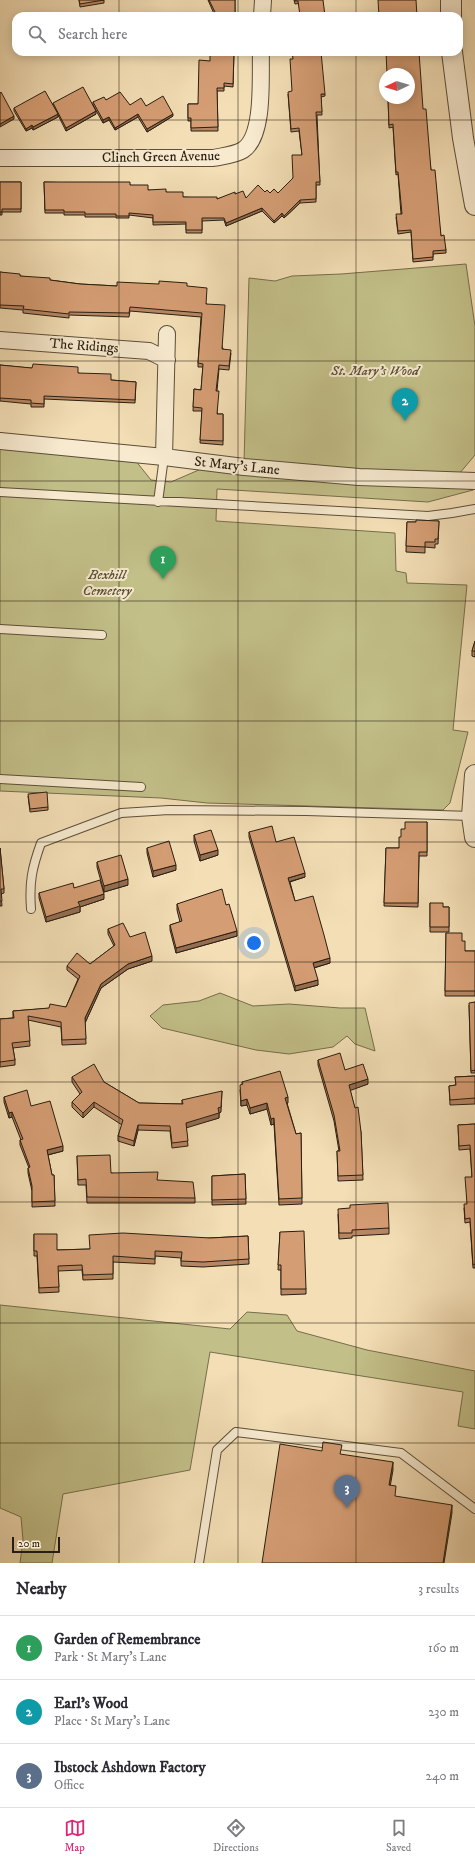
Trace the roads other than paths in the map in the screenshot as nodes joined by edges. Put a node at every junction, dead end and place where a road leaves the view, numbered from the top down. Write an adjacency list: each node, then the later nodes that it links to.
1 (263, 0): 3 (street)
2 (452, 0): 4 (street)
3 (262, 12)
4 (451, 12)
5 (261, 56): 7 (street, Clinch Green Avenue)
6 (453, 56): 8 (street)
7 (0, 158)
8 (475, 205)
9 (167, 334): 11 (street)
10 (0, 340): 11 (street, The Ridings)
11 (167, 360): 13 (street)
12 (0, 441): 13 (street, St Mary's Lane)
13 (164, 457): 14 (street, St Mary's Lane); 16 (lane)
14 (475, 481)
15 (0, 492): 16 (lane)
16 (158, 502): 17 (lane)
17 (475, 509)
18 (0, 629): 19 (lane)
19 (102, 635)
20 (475, 775): 23 (street)
21 (0, 779): 22 (lane)
22 (141, 786)
23 (472, 816): 24 (street); 25 (lane)
24 (475, 837)
25 (31, 909)
26 (475, 1509): 27 (lane)
27 (199, 1563)

